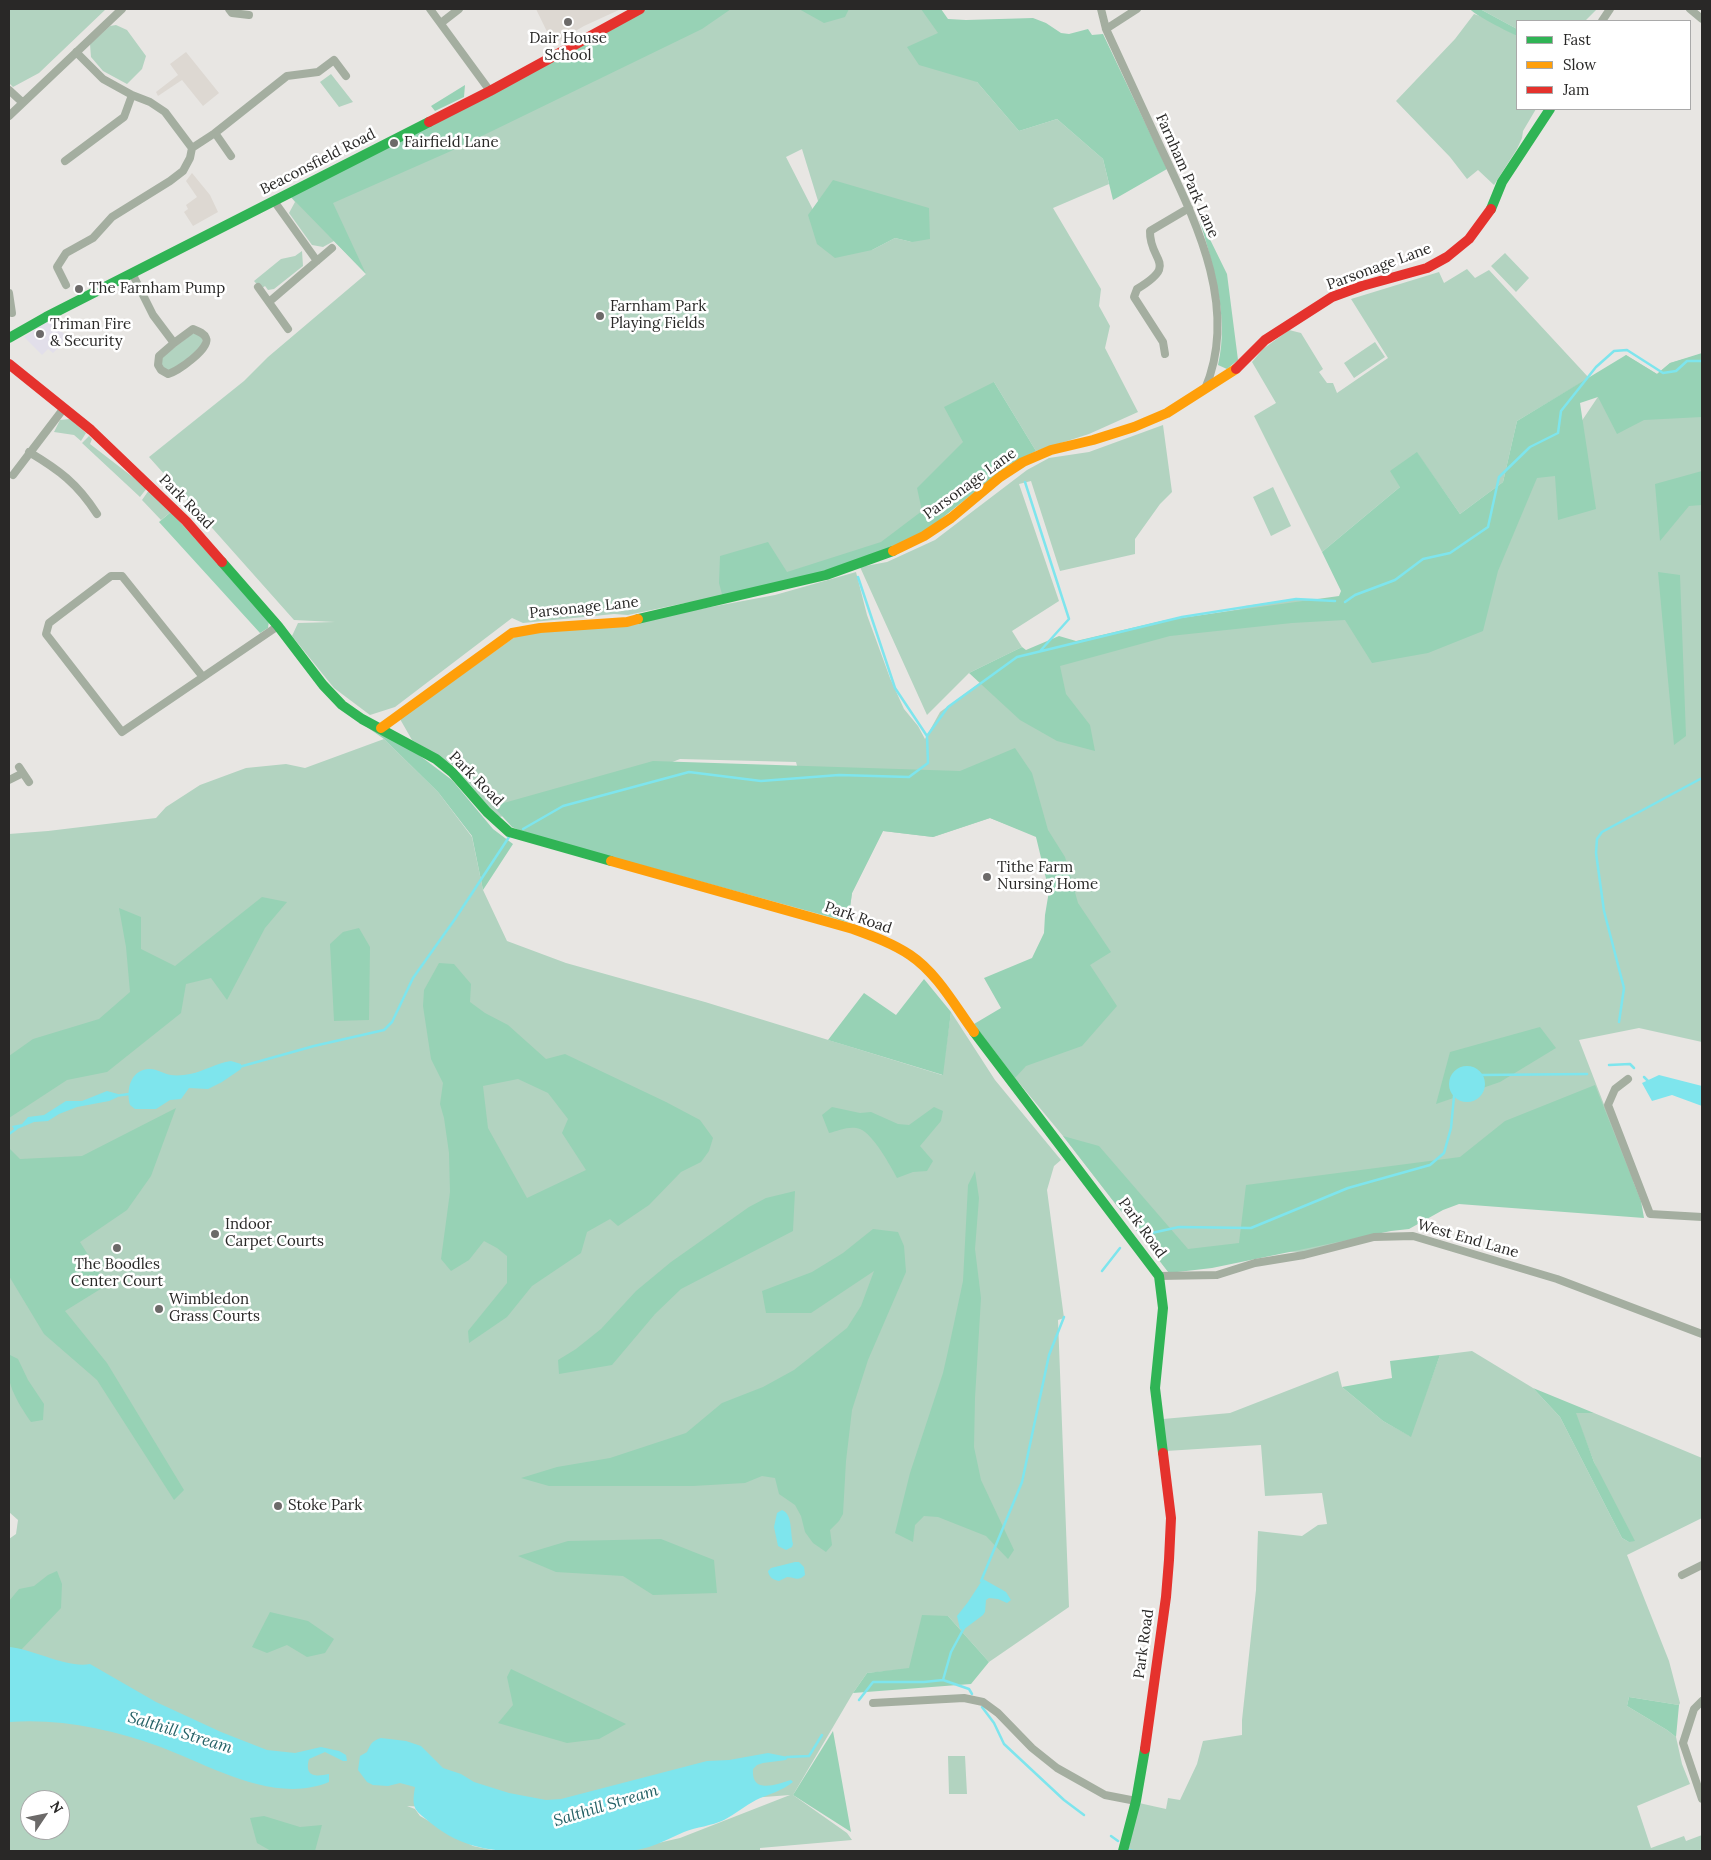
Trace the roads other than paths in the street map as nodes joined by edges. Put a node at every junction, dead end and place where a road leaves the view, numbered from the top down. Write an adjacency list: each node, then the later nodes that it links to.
1 (122, 9): 15 (street)
2 (430, 9): 13 (street)
3 (459, 9): 13 (street)
4 (640, 9): 18 (main road, Beaconsfield Road)
5 (1101, 9): 14 (street, Farnham Park Lane)
6 (1136, 9): 14 (street)
7 (1610, 9): 12 (street)
8 (1690, 9): 11 (street)
9 (231, 11): 10 (street)
10 (249, 15)
11 (1702, 19)
12 (1603, 20)
13 (441, 23): 18 (street)
14 (1106, 29): 28 (street, Farnham Park Lane)
15 (76, 52): 19 (street); 20 (street)
16 (346, 76): 23 (street)
17 (9, 90): 20 (street)
18 (490, 91): 27 (main road, Beaconsfield Road)
19 (132, 95): 24 (street); 26 (street)
20 (22, 102): 22 (street)
21 (1549, 110): 44 (main road, Parsonage Lane)
22 (9, 116)
23 (214, 133): 24 (street); 25 (street)
24 (192, 148): 32 (street)
25 (231, 156)
26 (66, 160)
27 (274, 201): 30 (street); 31 (main road, Beaconsfield Road)
28 (1189, 208): 40 (street); 44 (street, Farnham Park Lane)
29 (332, 248): 30 (street)
30 (317, 261): 35 (street)
31 (132, 273): 38 (main road, Beaconsfield Road); 39 (street)
32 (66, 284)
33 (258, 287): 35 (street)
34 (9, 293): 36 (street)
35 (269, 302): 37 (street)
36 (12, 313)
37 (288, 329)
38 (9, 338)
39 (174, 342): 39 (street)
40 (1163, 342): 41 (street); 42 (street)
41 (1173, 344)
42 (1166, 354)
43 (9, 364): 45 (main road, Park Road)
44 (1205, 389): 51 (main road, Parsonage Lane)
45 (64, 408): 46 (street); 49 (main road, Park Road)
46 (29, 452): 47 (street); 48 (street)
47 (13, 475)
48 (97, 514)
49 (278, 626): 50 (street); 51 (main road, Park Road)
50 (202, 677): 50 (street)
51 (381, 728): 58 (main road, Park Road)
52 (9, 780): 53 (street)
53 (28, 782)
54 (1614, 1078): 56 (street)
55 (1628, 1079): 56 (street)
56 (1617, 1087): 57 (street)
57 (1702, 1217)
58 (1159, 1276): 59 (street, West End Lane); 67 (main road, Park Road)
59 (1702, 1334)
60 (1702, 1565): 61 (street)
61 (1682, 1575)
62 (1702, 1701): 64 (street)
63 (873, 1703): 67 (street)
64 (1694, 1709): 65 (street); 66 (street)
65 (1702, 1713)
66 (1702, 1799)
67 (1136, 1801): 68 (main road, Park Road)
68 (1123, 1851)

